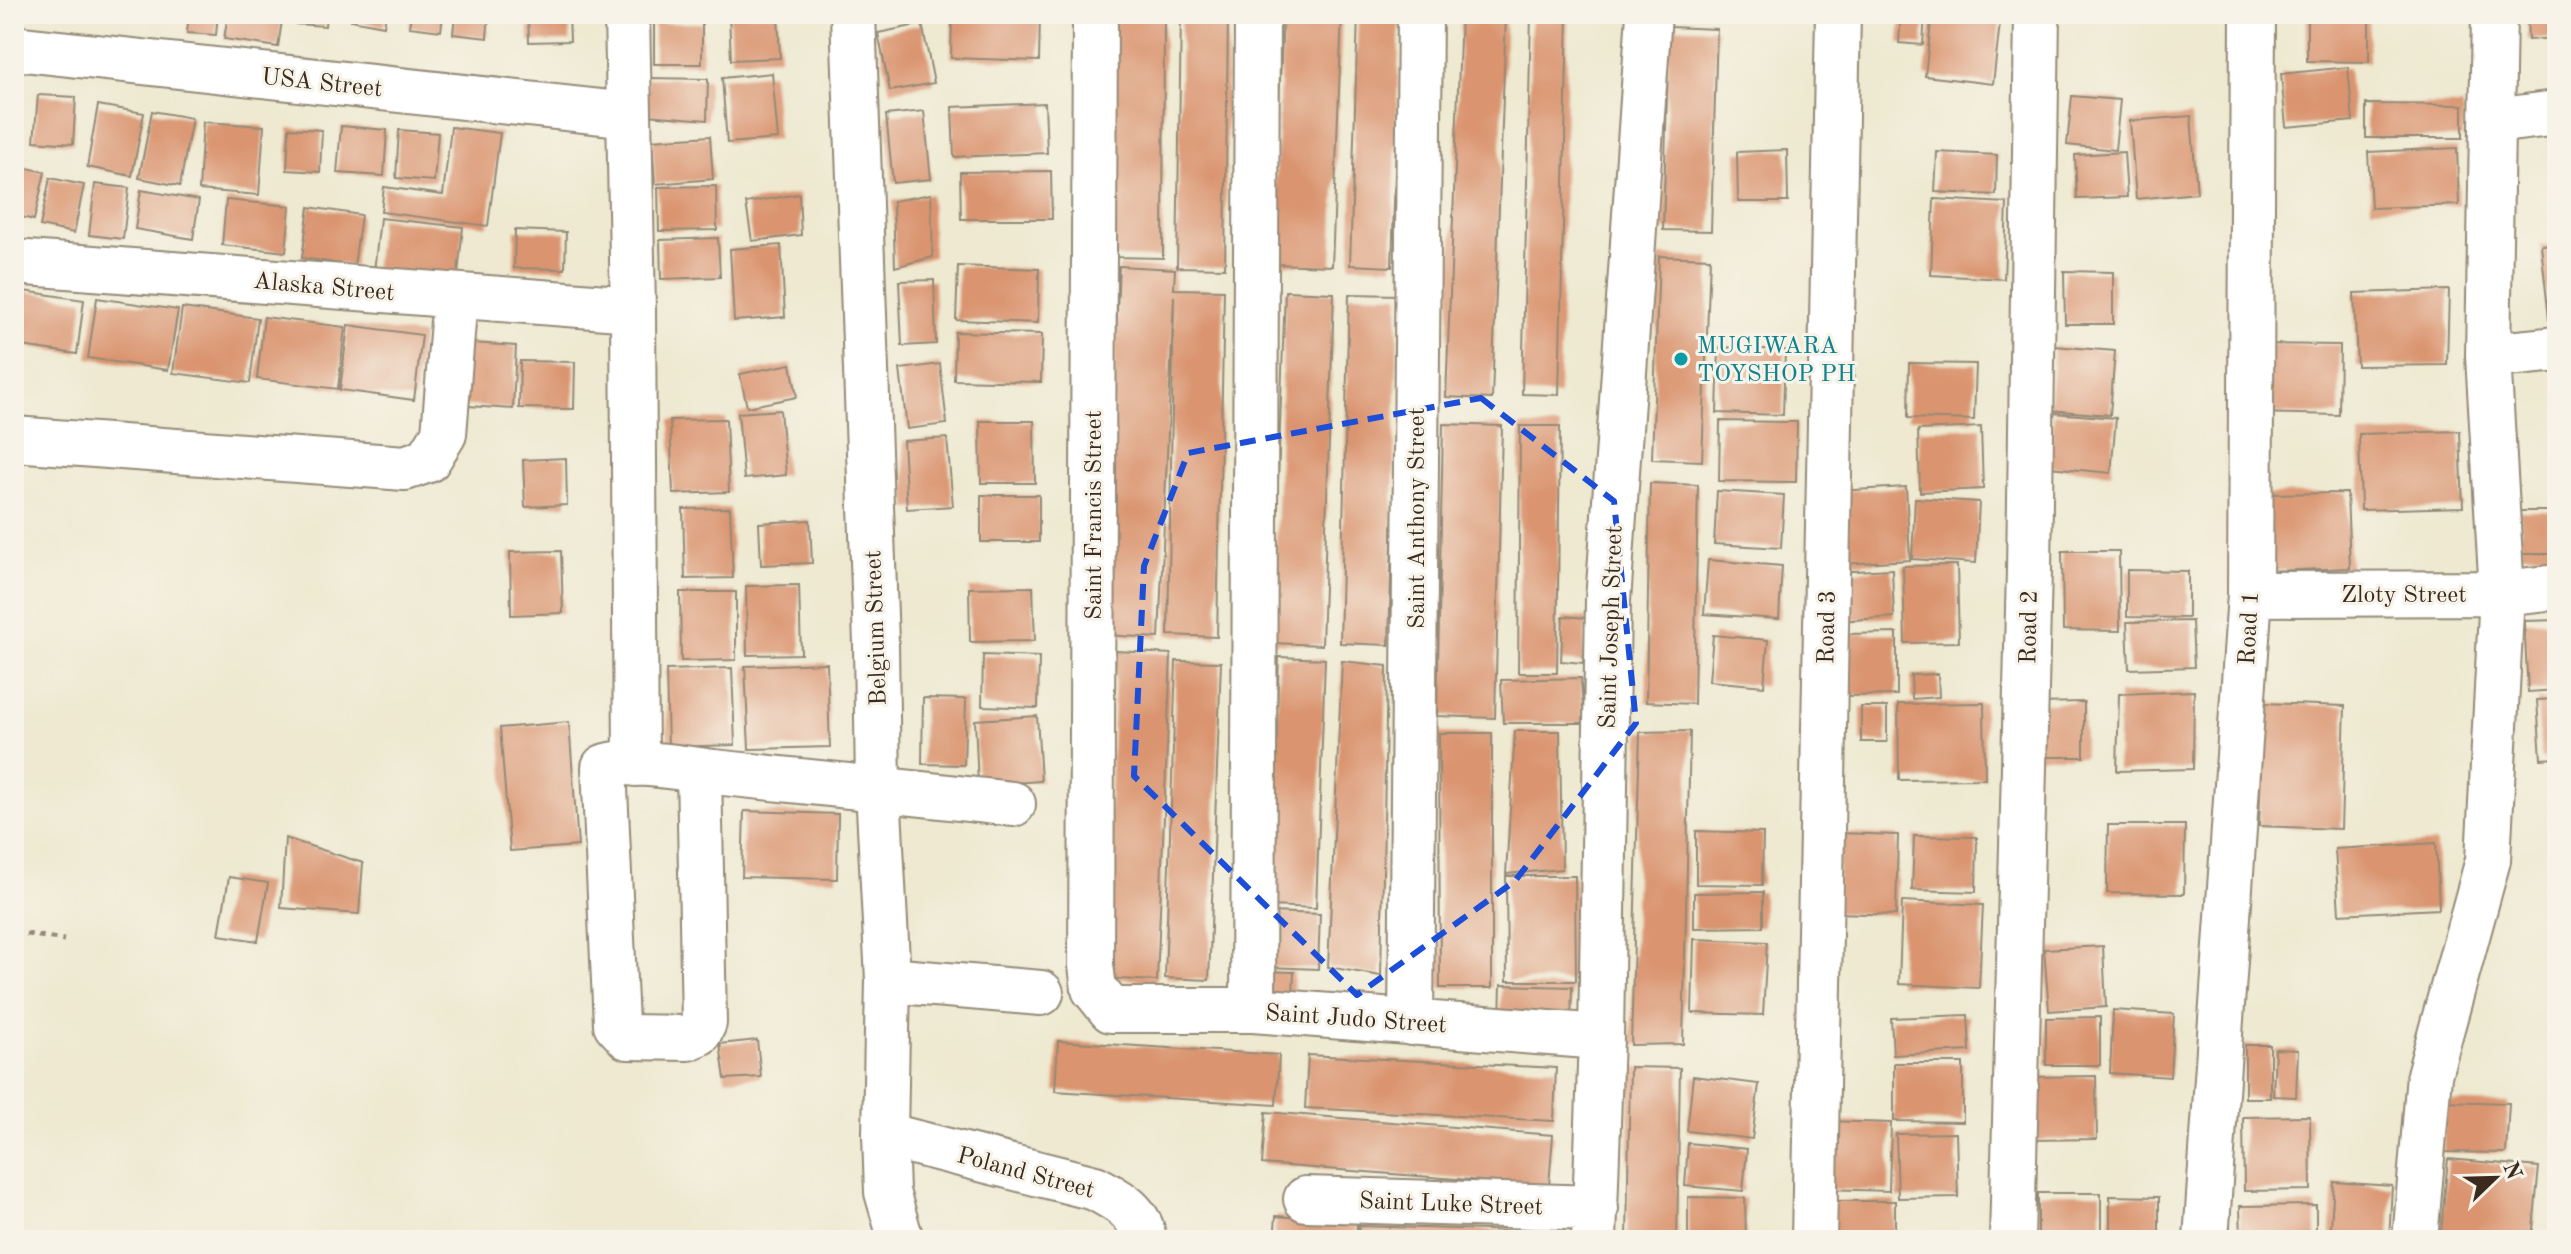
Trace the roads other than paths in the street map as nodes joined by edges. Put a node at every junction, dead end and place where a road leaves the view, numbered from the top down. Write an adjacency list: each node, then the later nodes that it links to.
1 (627, 14): 13 (street)
2 (853, 14): 26 (street, Belgium Street)
3 (1095, 14): 30 (street, Saint Francis Street)
4 (1257, 14): 31 (street)
5 (1420, 14): 32 (street, Saint Anthony Street)
6 (1649, 14): 33 (street, Saint Joseph Street)
7 (1838, 14): 39 (street, Road 3)
8 (2037, 14): 40 (street, Road 2)
9 (2253, 14): 23 (street, Road 1)
10 (2494, 14): 14 (street)
11 (14, 48): 13 (street, USA Street)
12 (2557, 113): 14 (street)
13 (629, 115): 17 (street)
14 (2494, 121): 19 (street)
15 (14, 262): 16 (street, Alaska Street)
16 (455, 297): 17 (street, Alaska Street); 20 (street)
17 (633, 309): 24 (street)
18 (2557, 349): 19 (street)
19 (2488, 356): 22 (street)
20 (14, 439)
21 (2557, 587): 22 (street, Zloty Street)
22 (2502, 593): 23 (street, Zloty Street); 42 (street)
23 (2250, 594): 41 (street, Road 1)
24 (636, 764): 25 (street); 25 (street)
25 (699, 770): 26 (street)
26 (878, 789): 27 (street); 28 (street, Belgium Street)
27 (1013, 804)
28 (888, 980): 29 (street); 34 (street, Belgium Street)
29 (1041, 993)
30 (1111, 1010): 31 (street, Saint Judo Street)
31 (1253, 1010): 32 (street, Saint Judo Street)
32 (1411, 1023): 33 (street, Saint Judo Street)
33 (1601, 1037): 36 (street, Saint Joseph Street)
34 (885, 1135): 37 (street, Belgium Street); 38 (street, Poland Street)
35 (1306, 1199): 36 (street, Saint Luke Street)
36 (1595, 1224)
37 (901, 1240)
38 (1144, 1240)
39 (1814, 1240)
40 (2012, 1240)
41 (2206, 1240)
42 (2415, 1240)

